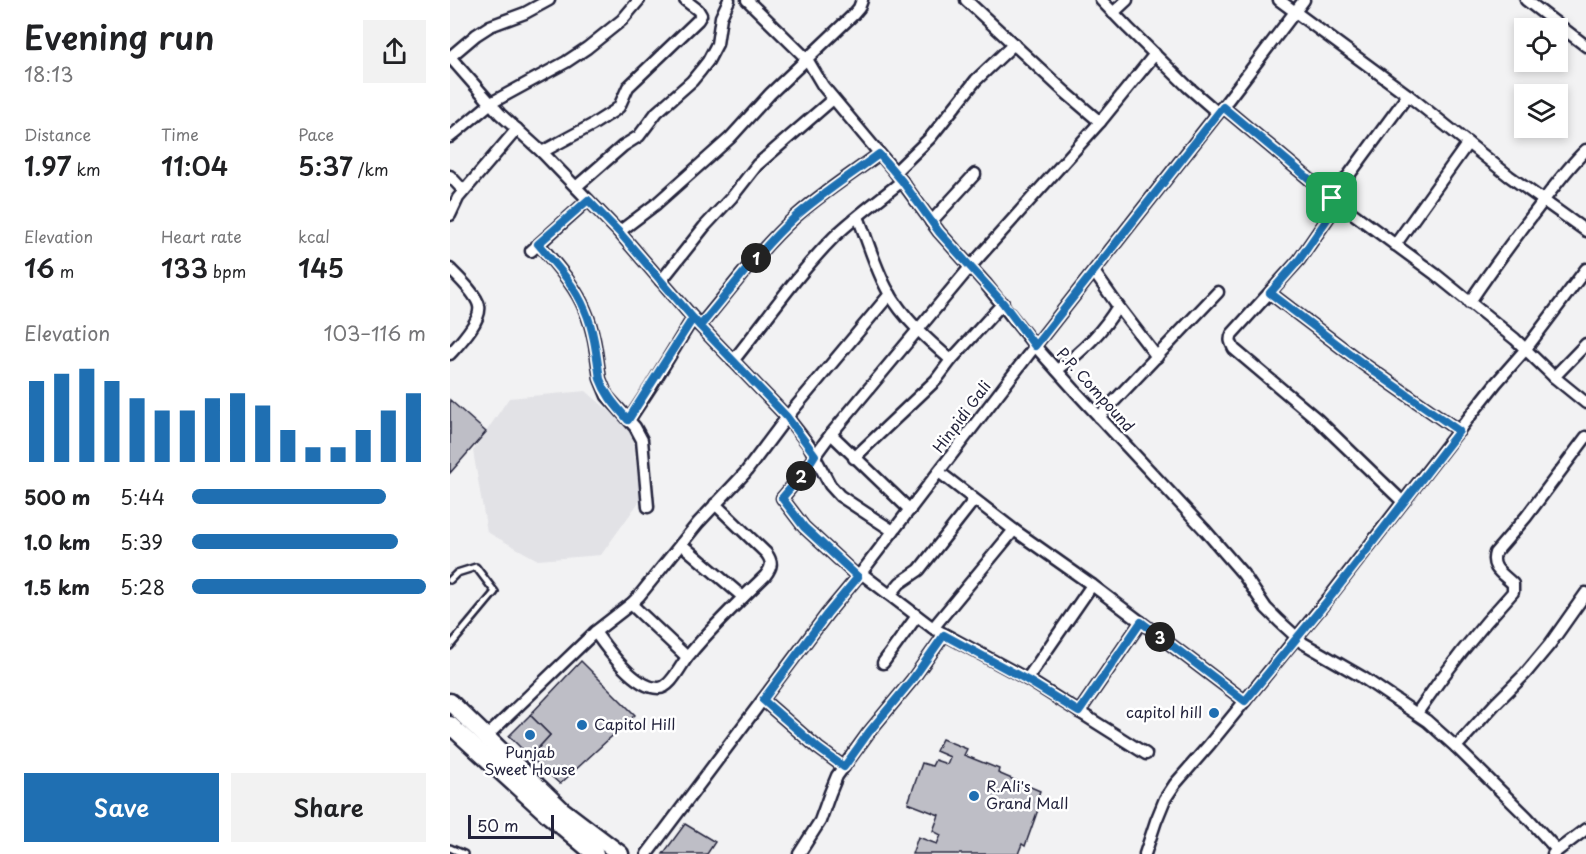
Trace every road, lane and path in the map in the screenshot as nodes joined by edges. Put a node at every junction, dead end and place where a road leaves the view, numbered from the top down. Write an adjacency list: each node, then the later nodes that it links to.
1 (549, 0): 18 (street)
2 (639, 0): 22 (street)
3 (685, 0): 29 (street)
4 (729, 0): 34 (street)
5 (747, 0): 19 (street, P.P. Compound)
6 (862, 0): 19 (street)
7 (966, 0): 15 (street)
8 (1101, 0): 14 (street)
9 (1127, 0): 14 (street)
10 (1279, 0): 13 (street)
11 (1304, 0): 13 (street, Hinpidi Gali)
12 (1526, 0): 16 (street)
13 (1295, 11): 20 (street); 23 (street, Hinpidi Gali)
14 (1113, 13): 17 (street)
15 (1014, 44): 24 (street); 33 (street)
16 (1586, 46)
17 (1155, 54): 23 (street); 24 (street)
18 (450, 57): 22 (street)
19 (807, 59): 21 (street, P.P. Compound); 43 (street)
20 (1408, 95): 27 (street); 37 (street)
21 (833, 99): 30 (street, P.P. Compound); 49 (street)
22 (491, 103): 25 (street); 26 (street)
23 (1220, 110): 37 (street); 48 (street, Hinpidi Gali)
24 (1100, 122): 45 (street)
25 (517, 129): 29 (street); 35 (street)
26 (450, 137)
27 (1468, 143): 38 (street); 44 (street)
28 (1586, 150): 38 (street)
29 (542, 152): 34 (street)
30 (879, 154): 33 (street, P.P. Compound); 56 (street)
31 (975, 174): 41 (street)
32 (450, 176): 35 (street)
33 (899, 176): 40 (street); 41 (street, P.P. Compound)
34 (576, 187): 36 (street)
35 (463, 190): 39 (street)
36 (588, 200): 43 (street); 70 (street)
37 (1336, 200): 44 (street); 51 (street)
38 (1543, 201): 42 (street); 54 (street)
39 (450, 215)
40 (858, 217): 52 (street); 64 (street)
41 (931, 222): 45 (street, P.P. Compound)
42 (1584, 227)
43 (619, 232): 49 (street)
44 (1395, 245): 54 (street)
45 (971, 267): 53 (street, P.P. Compound); 57 (street)
46 (450, 269): 61 (street)
47 (1586, 269): 60 (street)
48 (1094, 272): 55 (street); 59 (street, Hinpidi Gali)
49 (661, 281): 56 (street)
50 (1218, 292): 62 (street)
51 (1270, 293): 71 (street); 78 (street)
52 (890, 294): 57 (street); 68 (street)
53 (1003, 303): 59 (street, P.P. Compound); 63 (street)
54 (1469, 303): 60 (street)
55 (1118, 306): 62 (street); 65 (street)
56 (697, 322): 64 (street); 70 (street)
57 (919, 329): 63 (street); 72 (street)
58 (1586, 344): 66 (street)
59 (1035, 346): 65 (street, P.P. Compound); 76 (street, Hinpidi Gali)
60 (1525, 350): 66 (street); 71 (street)
61 (450, 354)
62 (1157, 357): 69 (street)
63 (951, 360): 75 (street)
64 (734, 361): 68 (street)
65 (1057, 370): 69 (street, P.P. Compound)
66 (1554, 377): 67 (street)
67 (1586, 403)
68 (787, 417): 74 (street); 79 (street)
69 (1099, 417): 97 (street, P.P. Compound)
70 (628, 420): 80 (street)
71 (1459, 431): 78 (street)
72 (831, 434): 74 (street); 75 (street)
73 (1586, 437): 106 (street)
74 (815, 455): 83 (street); 85 (street)
75 (854, 458): 81 (street)
76 (939, 472): 77 (street); 81 (street, Hinpidi Gali)
77 (974, 500): 82 (street); 88 (street)
78 (1403, 502): 97 (street)
79 (715, 504): 84 (street); 89 (street)
80 (648, 507)
81 (910, 510): 83 (street, Hinpidi Gali)
82 (1014, 530): 87 (street); 94 (street)
83 (893, 531): 85 (street, Hinpidi Gali)
84 (681, 544): 89 (street); 91 (street)
85 (860, 575): 88 (street); 102 (street, Hinpidi Gali)
86 (450, 580): 98 (lane)
87 (1092, 585): 93 (street); 101 (street)
88 (890, 595): 92 (street)
89 (743, 597): 99 (street)
90 (1584, 597): 109 (street)
91 (631, 604): 95 (street); 99 (street)
92 (917, 616): 94 (street); 100 (street)
93 (1141, 622): 103 (street); 105 (street)
94 (933, 628): 96 (street)
95 (595, 632): 99 (street); 108 (street)
96 (944, 635): 101 (street); 111 (street)
97 (1297, 637): 103 (street); 106 (street, P.P. Compound)
98 (450, 646)
99 (687, 657)
100 (883, 663)
101 (1027, 680): 105 (street)
102 (763, 700): 111 (street); 118 (street, Hinpidi Gali)
103 (1245, 701): 120 (street)
104 (450, 702): 108 (main road)
105 (1079, 712): 110 (street)
106 (1417, 713): 109 (street, P.P. Compound)
107 (450, 725): 116 (main road)
108 (486, 737): 117 (main road)
109 (1456, 747): 114 (street, P.P. Compound)
110 (1146, 754)
111 (844, 767): 119 (street)
112 (1586, 829): 114 (street)
113 (450, 848): 115 (lane)
114 (1555, 852)
115 (464, 854)
116 (595, 854)
117 (620, 854)
118 (647, 854)
119 (799, 854)
120 (1146, 854)

